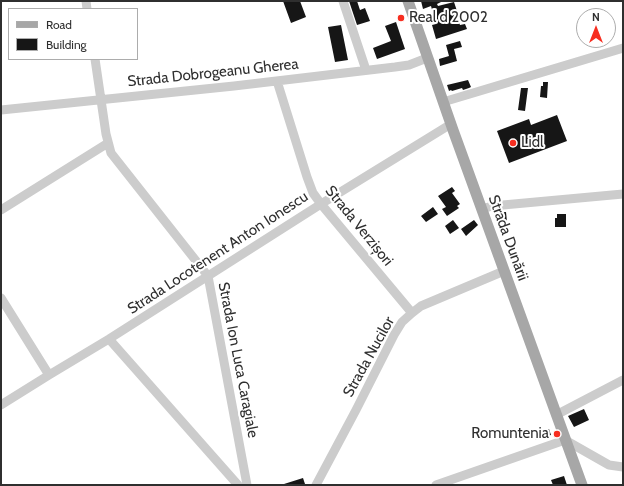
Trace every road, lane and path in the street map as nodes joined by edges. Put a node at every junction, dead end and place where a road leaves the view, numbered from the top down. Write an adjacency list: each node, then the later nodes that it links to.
1 (343, 1): 6 (street)
2 (408, 1): 4 (main road, Strada Dunării)
3 (623, 48): 9 (street)
4 (428, 58): 6 (street, Strada Dobrogeanu Gherea); 9 (main road, Strada Dunării)
5 (95, 60): 8 (street, Strada Ion Luca Caragiale)
6 (366, 70): 7 (street, Strada Dobrogeanu Gherea)
7 (277, 81): 8 (street, Strada Dobrogeanu Gherea); 14 (street, Strada Verzișori)
8 (101, 100): 10 (street, Strada Dobrogeanu Gherea); 12 (street, Strada Ion Luca Caragiale)
9 (443, 102): 11 (main road, Strada Dunării)
10 (1, 110)
11 (451, 124): 14 (street, Strada Locotenent Anton Ionescu); 15 (main road, Strada Dunării)
12 (108, 144): 16 (street); 18 (street, Strada Ion Luca Caragiale)
13 (623, 194): 15 (street)
14 (321, 204): 18 (street, Strada Locotenent Anton Ionescu); 20 (street, Strada Verzișori)
15 (482, 209): 17 (main road, Strada Dunării)
16 (1, 210)
17 (504, 271): 20 (street, Strada Nucilor); 25 (main road, Strada Dunării)
18 (208, 276): 21 (street, Strada Locotenent Anton Ionescu); 29 (street, Strada Ion Luca Caragiale)
19 (1, 298): 22 (street)
20 (412, 313): 30 (street, Strada Nucilor)
21 (109, 339): 22 (street, Strada Locotenent Anton Ionescu); 28 (street)
22 (49, 375): 24 (street, Strada Locotenent Anton Ionescu)
23 (623, 380): 25 (street)
24 (1, 405)
25 (556, 415): 26 (main road, Strada Dunării)
26 (565, 440): 27 (street); 31 (street); 32 (main road, Strada Dunării)
27 (623, 467)
28 (238, 485)
29 (247, 485)
30 (316, 485)
31 (436, 485)
32 (582, 485)

